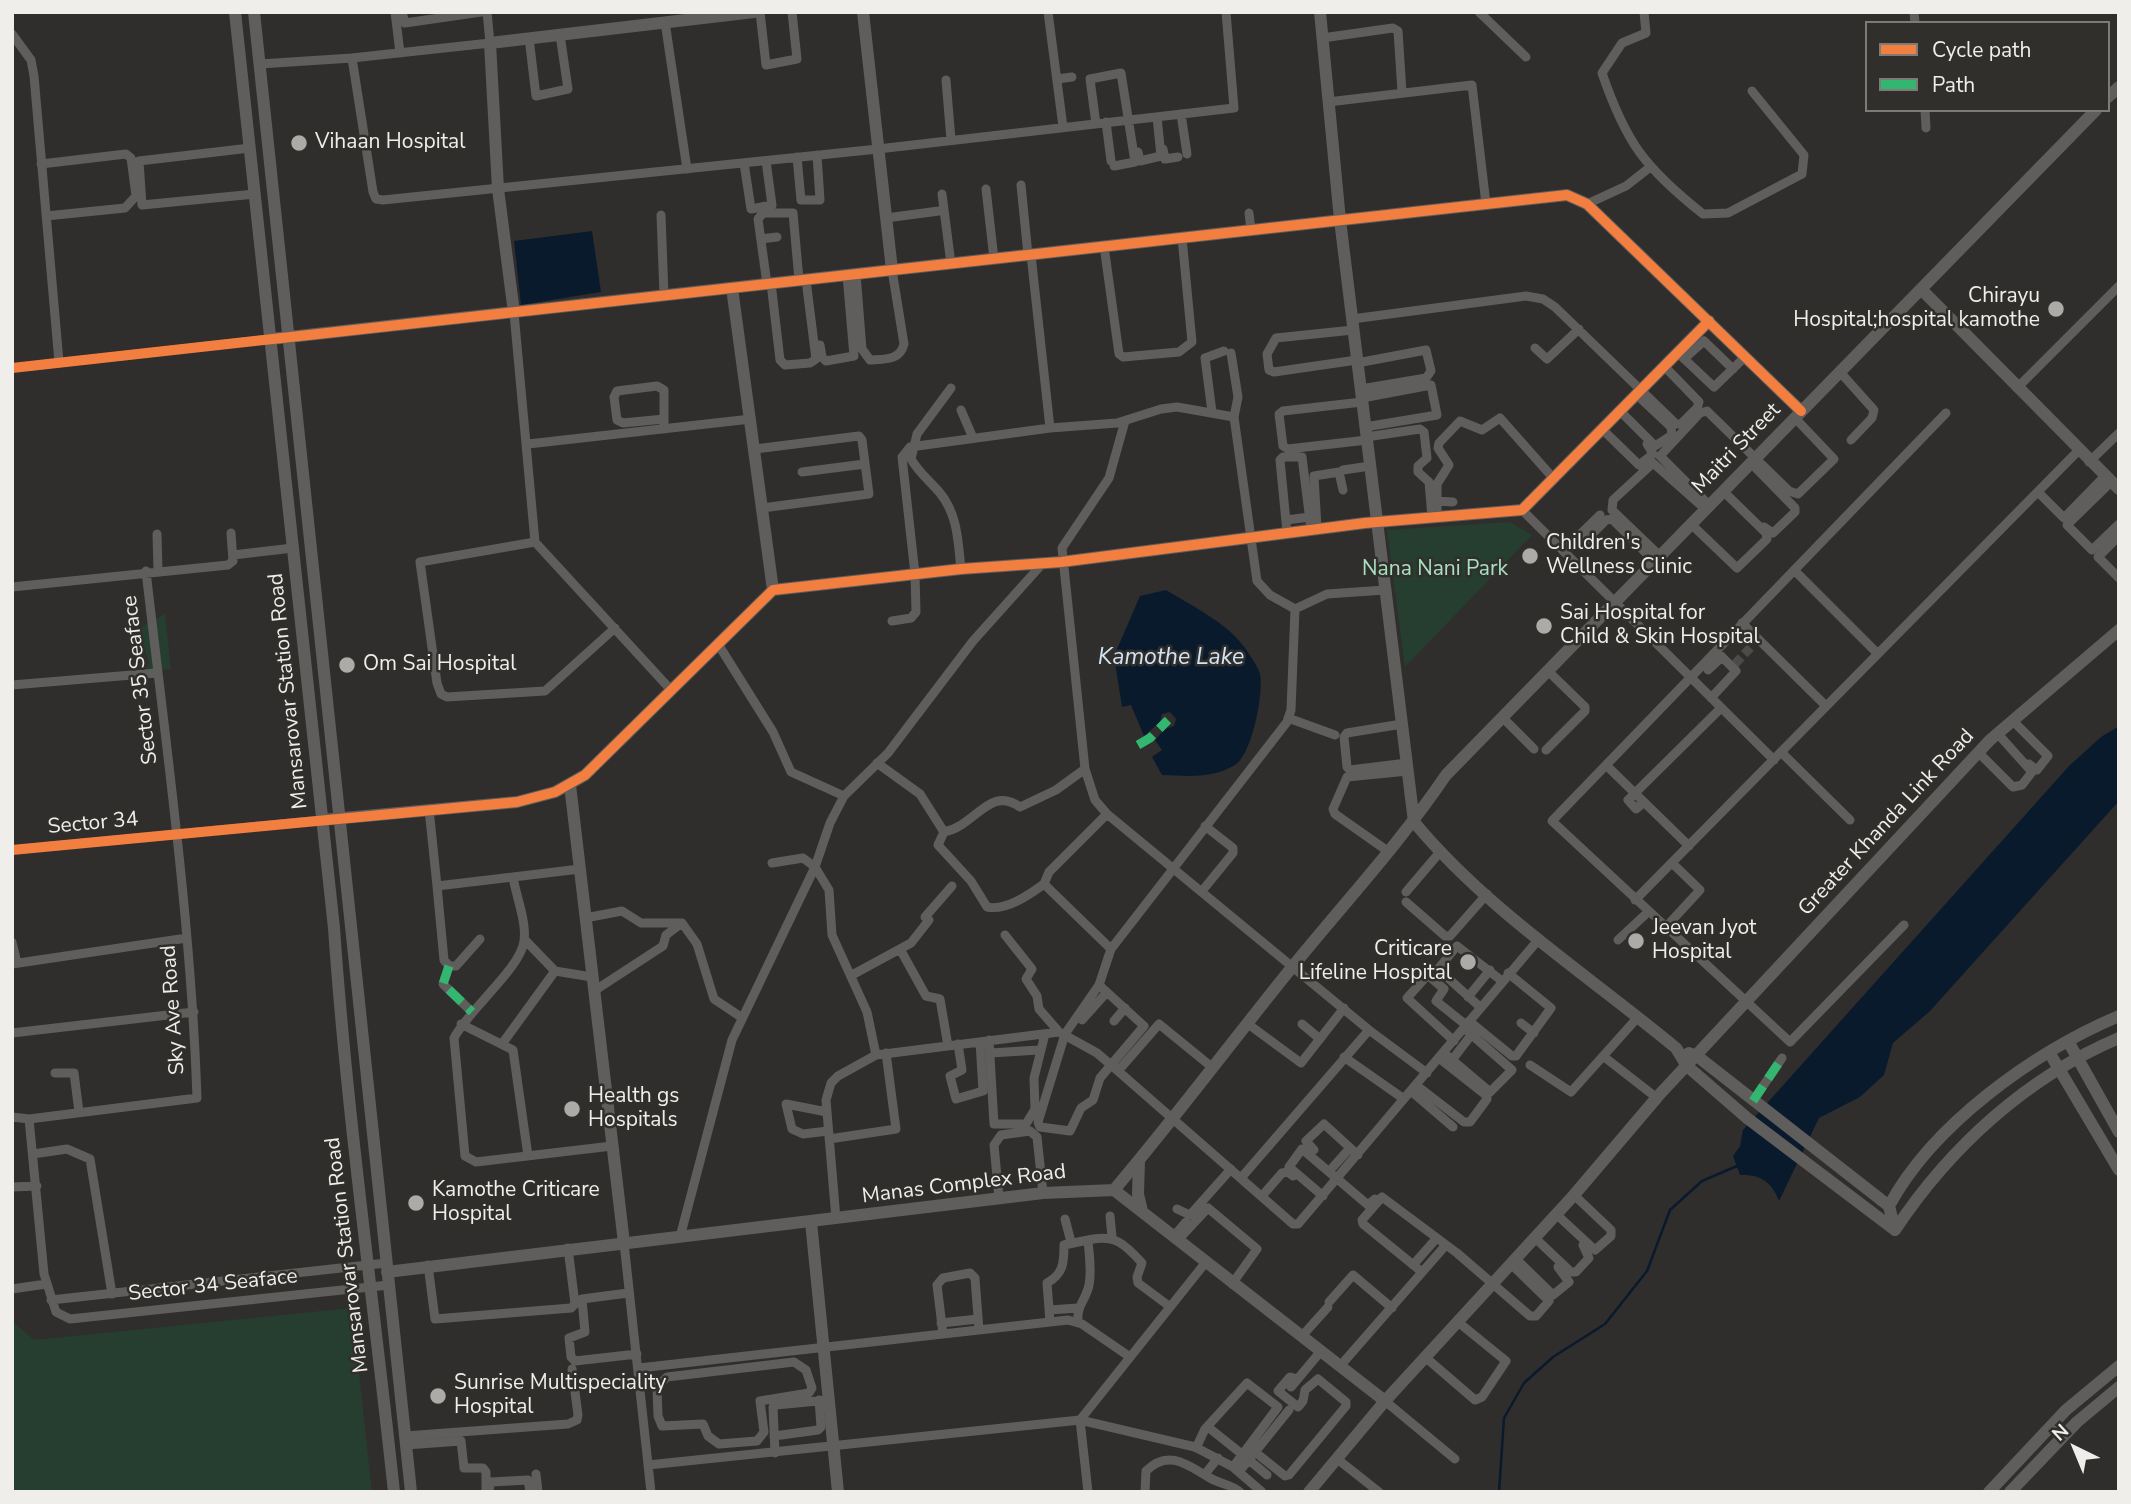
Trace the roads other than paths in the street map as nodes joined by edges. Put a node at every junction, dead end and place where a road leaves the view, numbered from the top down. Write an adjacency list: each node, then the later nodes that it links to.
1 (235, 12): 31 (street, Mansarovar Station Road)
2 (254, 12): 27 (street, Mansarovar Station Road)
3 (395, 12): 24 (street)
4 (402, 12): 5 (street)
5 (481, 12)
6 (487, 12): 21 (street)
7 (754, 12): 16 (street)
8 (760, 12): 9 (street)
9 (792, 12)
10 (863, 12): 46 (street)
11 (1048, 12): 30 (street)
12 (1226, 12): 38 (street)
13 (1320, 12): 20 (street)
14 (1479, 12): 25 (street)
15 (1644, 12): 52 (street)
16 (672, 18): 18 (street); 53 (street)
17 (12, 34): 22 (street)
18 (560, 35): 19 (street); 19 (street)
19 (529, 38): 21 (street)
20 (1322, 38): 34 (street); 35 (street)
21 (490, 43): 24 (street); 55 (street)
22 (24, 47): 23 (street); 51 (street)
23 (12, 53)
24 (400, 53): 26 (street)
25 (1526, 57)
26 (352, 58): 27 (street); 55 (street)
27 (260, 71): 31 (street); 87 (street, Mansarovar Station Road)
28 (1087, 76): 41 (street)
29 (1072, 77): 30 (street)
30 (1057, 79): 42 (street)
31 (241, 80): 45 (street, Mansarovar Station Road)
32 (946, 80): 44 (street)
33 (1752, 91): 52 (street)
34 (1402, 92): 35 (street); 59 (street)
35 (1328, 102): 66 (street)
36 (1924, 112): 43 (street)
37 (2094, 112): 81 (street, Maitri Street)
38 (1181, 114): 39 (street); 39 (street)
39 (1158, 116): 40 (street); 40 (street)
40 (1131, 119): 41 (street); 41 (street); 41 (street)
41 (1098, 123): 42 (street)
42 (1063, 127): 44 (street)
43 (1926, 128)
44 (951, 140): 46 (street)
45 (250, 148): 57 (street, Mansarovar Station Road); 57 (street)
46 (878, 149): 47 (street); 65 (street)
47 (817, 155): 48 (street); 48 (street)
48 (797, 157): 49 (street)
49 (768, 160): 50 (street); 50 (street); 58 (street)
50 (744, 163): 53 (street)
51 (41, 164): 64 (street); 64 (street)
52 (1649, 168): 60 (street)
53 (687, 169): 55 (street)
54 (1021, 185): 72 (street)
55 (498, 189): 83 (street)
56 (985, 190): 73 (street)
57 (255, 194): 88 (street, Mansarovar Station Road)
58 (774, 204)
59 (1486, 204): 60 (street); 66 (street)
60 (1587, 204): 84 (street)
61 (939, 211): 65 (street); 74 (street); 74 (street)
62 (1249, 213): 67 (street)
63 (661, 215): 82 (street)
64 (46, 216): 92 (street)
65 (886, 218): 75 (street)
66 (1340, 220): 67 (street); 85 (street)
67 (1251, 230): 69 (street)
68 (777, 237): 70 (street)
69 (1182, 238): 71 (street); 71 (street)
70 (761, 239): 77 (street); 78 (street)
71 (1104, 246): 72 (street)
72 (1030, 255): 73 (street); 111 (street)
73 (993, 259): 74 (street)
74 (948, 264): 75 (street)
75 (892, 270): 76 (street); 76 (street)
76 (852, 275): 77 (street); 77 (street)
77 (805, 280): 78 (street); 78 (street)
78 (769, 284): 80 (street)
79 (2119, 286): 99 (street)
80 (732, 288): 82 (street); 108 (street)
81 (1921, 289): 97 (street, Maitri Street); 99 (street)
82 (664, 295): 83 (street)
83 (514, 313): 87 (street); 117 (street)
84 (1709, 321): 90 (street); 91 (street)
85 (1353, 324): 86 (street); 93 (street); 93 (street)
86 (1579, 329): 89 (street); 100 (street)
87 (288, 337): 88 (street); 156 (street, Mansarovar Station Road)
88 (271, 339): 92 (street); 151 (street, Mansarovar Station Road)
89 (1535, 348)
90 (1681, 356): 94 (street); 96 (street); 96 (street)
91 (1745, 357): 96 (street); 106 (street)
92 (59, 362): 95 (street)
93 (1357, 362): 101 (street); 101 (street)
94 (1665, 367): 100 (street); 100 (street)
95 (12, 368)
96 (1733, 369)
97 (1840, 372): 106 (street, Maitri Street); 116 (street)
98 (951, 388): 118 (street)
99 (2017, 388): 120 (street)
100 (1640, 392): 105 (street); 105 (street)
101 (1362, 397): 114 (street); 114 (street); 114 (street)
102 (961, 410): 115 (street)
103 (1212, 412): 107 (street); 107 (street); 109 (street)
104 (1946, 413): 161 (street)
105 (1620, 414): 112 (street); 112 (street)
106 (1798, 415): 121 (street, Maitri Street); 121 (street)
107 (1234, 417): 147 (street)
108 (751, 419): 110 (street); 119 (street)
109 (1125, 421): 111 (street); 155 (street)
110 (664, 424): 110 (street); 117 (street)
111 (1051, 428): 115 (street)
112 (1601, 432): 127 (street); 129 (street)
113 (2119, 433): 122 (street)
114 (1366, 434): 124 (street); 139 (street)
115 (973, 438): 118 (street)
116 (1851, 440)
117 (528, 444): 149 (street)
118 (914, 446): 159 (street); 163 (street)
119 (755, 449): 123 (street); 136 (street)
120 (2078, 451): 122 (street); 132 (street)
121 (1753, 460): 131 (street, Maitri Street); 131 (street); 135 (street)
122 (2090, 462): 128 (street)
123 (865, 464): 126 (street); 136 (street)
124 (1370, 466): 125 (street); 140 (street)
125 (1343, 470)
126 (802, 472)
127 (1554, 479): 133 (street); 137 (street)
128 (2112, 483): 132 (street); 142 (street)
129 (1621, 488)
130 (1343, 490): 143 (street)
131 (1724, 490): 135 (street, Maitri Street); 141 (street)
132 (2038, 492): 176 (street)
133 (1437, 501): 134 (street); 139 (street)
134 (1453, 502)
135 (1707, 507): 141 (street, Maitri Street); 154 (street)
136 (762, 508): 166 (street)
137 (1522, 510): 139 (street); 152 (street)
138 (1600, 514): 152 (street)
139 (1434, 517): 140 (street)
140 (1377, 522): 143 (street); 167 (street)
141 (1691, 524): 154 (street, Maitri Street)
142 (2119, 524)
143 (1313, 525): 144 (street); 144 (street)
144 (1286, 526): 147 (street)
145 (231, 533): 153 (street)
146 (157, 534): 160 (street)
147 (1253, 536): 155 (street); 169 (street)
148 (2119, 536): 164 (street)
149 (535, 542): 172 (street); 172 (street)
150 (1581, 545): 154 (street)
151 (293, 548): 153 (street); 158 (street, Mansarovar Station Road)
152 (1563, 551): 168 (street)
153 (233, 555): 160 (street)
154 (1657, 559): 168 (street, Maitri Street)
155 (1061, 562): 157 (street); 201 (street)
156 (312, 563): 158 (street); 207 (street, Mansarovar Station Road)
157 (1044, 563): 159 (street); 198 (street)
158 (295, 565): 208 (street, Mansarovar Station Road)
159 (961, 569): 163 (street)
160 (159, 570): 162 (street)
161 (1794, 570): 171 (street); 176 (street)
162 (146, 571): 165 (street, Sector 35 Seaface); 180 (street, Sector 35 Seaface)
163 (915, 574): 166 (street); 170 (street)
164 (2119, 578)
165 (12, 587)
166 (773, 590): 174 (street)
167 (1385, 590): 169 (street); 190 (street)
168 (1614, 603): 178 (street, Maitri Street); 181 (street)
169 (1294, 609): 188 (street)
170 (892, 621)
171 (1742, 623): 175 (street); 185 (street)
172 (615, 628): 183 (street)
173 (2119, 630): 189 (street, Greater Khanda Link Road)
174 (718, 644): 183 (street); 204 (street)
175 (1719, 652): 177 (street); 179 (street); 181 (street); 184 (street)
176 (1878, 654): 185 (street)
177 (1735, 664)
178 (1548, 670): 187 (street, Maitri Street); 194 (street)
179 (1708, 670)
180 (156, 673): 182 (street); 213 (street, Sector 35 Seaface)
181 (1690, 678): 184 (street); 199 (street)
182 (12, 685)
183 (671, 691): 202 (street)
184 (1711, 698): 186 (street)
185 (1826, 706): 195 (street)
186 (1721, 708): 197 (street); 203 (street)
187 (1503, 717): 193 (street); 210 (street, Maitri Street)
188 (1288, 718): 192 (street); 211 (street)
189 (2013, 721): 191 (street, Greater Khanda Link Road); 191 (street)
190 (1402, 724): 200 (street); 200 (street)
191 (1999, 733): 196 (street, Greater Khanda Link Road); 196 (street)
192 (1335, 735)
193 (1534, 749)
194 (1546, 750)
195 (1781, 752): 197 (street); 209 (street)
196 (1979, 753): 254 (street, Greater Khanda Link Road)
197 (1774, 760): 214 (street)
198 (877, 763): 204 (street); 212 (street)
199 (1606, 765): 203 (street); 229 (street)
200 (1408, 767): 210 (street); 216 (street)
201 (1086, 769): 206 (street); 212 (street)
202 (570, 785): 205 (street); 222 (street)
203 (1635, 793): 214 (street)
204 (844, 796): 221 (street)
205 (429, 809): 207 (street); 225 (street)
206 (1107, 814): 220 (street); 224 (street)
207 (339, 818): 208 (street); 303 (street, Mansarovar Station Road)
208 (322, 820): 213 (street, Sector 34); 305 (street, Mansarovar Station Road)
209 (1850, 820)
210 (1414, 822): 216 (street, Maitri Street); 217 (street)
211 (1205, 826): 220 (street); 227 (street)
212 (944, 832): 224 (street)
213 (177, 835): 215 (street, Sector 34); 236 (street, Sky Ave Road)
214 (1689, 846): 219 (street)
215 (12, 850)
216 (1389, 852): 246 (street, Maitri Street)
217 (1440, 852): 228 (street); 228 (street)
218 (772, 863): 221 (street)
219 (1672, 863): 229 (street); 234 (street)
220 (1172, 866): 227 (street); 243 (street)
221 (815, 867): 249 (street); 261 (street)
222 (580, 869): 223 (street); 231 (street)
223 (513, 877): 225 (street); 239 (street)
224 (1044, 884): 243 (street)
225 (438, 886): 245 (street)
226 (952, 886): 242 (street)
227 (1202, 891): 246 (street)
228 (1487, 894): 238 (street)
229 (1635, 900): 230 (street)
230 (1648, 912): 234 (street); 240 (street)
231 (585, 918): 232 (street); 251 (street)
232 (682, 923): 251 (street); 261 (street)
233 (1904, 925): 254 (street)
234 (1665, 928): 254 (street)
235 (1005, 935): 274 (street)
236 (187, 939): 244 (street); 258 (street, Sky Ave Road)
237 (480, 939): 245 (street)
238 (1539, 939): 250 (street); 263 (street)
239 (525, 940): 248 (street); 259 (street)
240 (1618, 940)
241 (12, 942): 244 (street)
242 (900, 949): 249 (street); 284 (street)
243 (1111, 949): 252 (street)
244 (15, 963)
245 (449, 966): 259 (street)
246 (1293, 966): 257 (street); 268 (street, Maitri Street)
247 (1490, 970): 250 (street); 253 (street); 253 (street)
248 (555, 971): 251 (street); 283 (street)
249 (852, 975): 290 (street)
250 (1505, 977): 255 (street); 275 (street)
251 (593, 984): 318 (street)
252 (1103, 989): 256 (street); 264 (street); 274 (street)
253 (1468, 997): 255 (street)
254 (1745, 1003): 292 (street, Greater Khanda Link Road)
255 (1480, 1007): 270 (street)
256 (1125, 1008): 265 (street); 299 (street)
257 (1344, 1008): 271 (street); 279 (street)
258 (194, 1012): 273 (street); 310 (street, Sky Ave Road)
259 (472, 1012): 267 (street)
260 (2119, 1016): 282 (street)
261 (741, 1017): 348 (street)
262 (1456, 1017): 270 (street); 272 (street); 272 (street)
263 (1638, 1017): 285 (street); 291 (street)
264 (1082, 1020)
265 (1114, 1021)
266 (1521, 1023): 275 (street)
267 (461, 1024): 283 (street); 321 (street)
268 (1248, 1024): 279 (street); 300 (street, Maitri Street)
269 (1302, 1024): 279 (street)
270 (1467, 1025): 275 (street); 277 (street); 281 (street)
271 (1369, 1030): 293 (street); 304 (street)
272 (1444, 1032): 281 (street)
273 (12, 1033)
274 (1062, 1033): 276 (street); 299 (street); 299 (street)
275 (1534, 1033)
276 (1045, 1034): 280 (street); 286 (street)
277 (1472, 1034): 294 (street); 294 (street)
278 (2119, 1038): 296 (street)
279 (1320, 1039)
280 (984, 1041): 284 (street); 284 (street); 289 (street)
281 (1454, 1041): 294 (street)
282 (2068, 1041): 287 (street); 296 (street)
283 (502, 1044): 321 (street)
284 (953, 1045): 288 (street)
285 (1676, 1048): 292 (street); 298 (street)
286 (1039, 1050): 289 (street); 289 (street)
287 (2049, 1052): 301 (street); 337 (street)
288 (886, 1053): 290 (street); 317 (street)
289 (990, 1053)
290 (876, 1055): 311 (street)
291 (1604, 1056): 297 (street); 307 (street)
292 (1697, 1056): 298 (street, Greater Khanda Link Road); 309 (street)
293 (1344, 1057): 308 (street); 326 (street)
294 (1445, 1058): 304 (street); 306 (street)
295 (1782, 1058): 309 (street)
296 (2077, 1058): 301 (street); 316 (street)
297 (1530, 1065)
298 (1687, 1066): 307 (street, Greater Khanda Link Road); 347 (street)
299 (1115, 1068): 300 (street); 314 (street)
300 (1213, 1068): 314 (street, Maitri Street)
301 (2060, 1069): 325 (street); 347 (street)
302 (55, 1073): 310 (street)
303 (364, 1073): 305 (street); 364 (street, Mansarovar Station Road)
304 (1427, 1073): 306 (street)
305 (344, 1075): 362 (street, Mansarovar Station Road)
306 (1413, 1088): 308 (street); 315 (street)
307 (1657, 1098): 333 (street, Greater Khanda Link Road)
308 (1404, 1100): 319 (street)
309 (1754, 1102): 337 (street)
310 (79, 1112): 313 (street, Sky Ave Road)
311 (827, 1112): 317 (street); 317 (street)
312 (12, 1117): 313 (street)
313 (29, 1119): 320 (street)
314 (1173, 1120): 322 (street, Maitri Street); 324 (street)
315 (1453, 1127)
316 (2119, 1132)
317 (829, 1135): 342 (street)
318 (612, 1146): 321 (street); 355 (street)
319 (1354, 1151): 323 (street); 323 (street); 327 (street)
320 (33, 1154): 328 (street); 371 (street)
321 (528, 1156)
322 (1139, 1160): 330 (street, Maitri Street); 339 (street)
323 (1333, 1167): 327 (street)
324 (1231, 1169): 326 (street); 338 (street)
325 (2119, 1170)
326 (1241, 1178): 334 (street)
327 (1338, 1178): 332 (street); 336 (street); 336 (street); 344 (street)
328 (37, 1186): 329 (street); 366 (street)
329 (12, 1187)
330 (1114, 1190): 331 (street, Manas Complex Road); 339 (street)
331 (1043, 1192): 335 (street, Manas Complex Road); 335 (street)
332 (1380, 1192)
333 (1574, 1195): 341 (street, Greater Khanda Link Road); 341 (street)
334 (1262, 1196): 336 (street); 336 (street)
335 (999, 1198): 342 (street, Manas Complex Road)
336 (1322, 1198)
337 (1889, 1206): 347 (street)
338 (1177, 1209)
339 (1142, 1211): 350 (street)
340 (1110, 1216): 349 (street)
341 (1554, 1216): 353 (street, Greater Khanda Link Road); 353 (street)
342 (836, 1219): 345 (street, Manas Complex Road)
343 (1065, 1219): 354 (street)
344 (1359, 1219)
345 (811, 1222): 348 (street, Manas Complex Road); 385 (street)
346 (1186, 1222): 350 (street)
347 (1895, 1230)
348 (680, 1237): 355 (street, Manas Complex Road)
349 (1112, 1237): 351 (street); 373 (street)
350 (1177, 1237): 359 (street); 367 (street)
351 (1088, 1240): 354 (street); 374 (street)
352 (1435, 1240): 356 (street); 361 (street); 361 (street)
353 (1533, 1240): 358 (street, Greater Khanda Link Road); 358 (street)
354 (1071, 1242): 376 (street)
355 (624, 1243): 357 (street, Manas Complex Road); 370 (street)
356 (1445, 1246): 363 (street); 365 (street)
357 (568, 1248): 360 (street, Manas Complex Road); 360 (street)
358 (1513, 1261): 365 (street, Greater Khanda Link Road); 365 (street)
359 (1206, 1262): 367 (street); 373 (street)
360 (428, 1265): 364 (street, Manas Complex Road)
361 (1413, 1265): 363 (street)
362 (370, 1266): 364 (street, Sector 34 Seaface); 368 (street, Mansarovar Station Road); 371 (street, Sector 34 Seaface)
363 (1422, 1272): 375 (street)
364 (387, 1273): 368 (street, Sector 34 Seaface); 408 (street, Mansarovar Station Road)
365 (1494, 1283): 380 (street, Greater Khanda Link Road)
366 (46, 1284): 369 (street); 372 (street)
367 (1232, 1284): 384 (street)
368 (372, 1287): 372 (street, Sector 34 Seaface); 423 (street, Mansarovar Station Road)
369 (12, 1289)
370 (628, 1293): 387 (street); 387 (street)
371 (112, 1294): 372 (street, Sector 34 Seaface)
372 (51, 1300)
373 (1169, 1306): 388 (street)
374 (1078, 1308): 376 (street); 379 (street)
375 (1392, 1308): 384 (street); 390 (street)
376 (1049, 1310): 378 (street)
377 (978, 1319): 381 (street); 381 (street); 382 (street)
378 (1050, 1322): 379 (street); 382 (street)
379 (1078, 1322): 388 (street)
380 (1458, 1322): 389 (street, Greater Khanda Link Road); 389 (street)
381 (941, 1324): 383 (street)
382 (979, 1330): 383 (street)
383 (943, 1334): 385 (street)
384 (1303, 1336): 386 (street)
385 (819, 1348): 391 (street); 394 (street); 399 (street)
386 (1321, 1351): 390 (street); 395 (street)
387 (637, 1354): 394 (street)
388 (1130, 1357): 403 (street)
389 (1425, 1357): 400 (street, Greater Khanda Link Road)
390 (1341, 1365): 400 (street)
391 (800, 1366): 396 (street); 396 (street)
392 (2119, 1366): 402 (street)
393 (572, 1369): 408 (street)
394 (639, 1373): 396 (street); 417 (street)
395 (1298, 1379): 397 (street); 401 (street)
396 (657, 1387)
397 (1291, 1387)
398 (2119, 1387): 404 (street)
399 (823, 1400): 407 (street); 407 (street); 409 (street)
400 (1385, 1401): 415 (street, Greater Khanda Link Road); 416 (street)
401 (1294, 1409): 406 (street); 412 (street); 413 (street)
402 (2066, 1410): 404 (street); 435 (street)
403 (1080, 1420): 409 (street); 410 (street); 430 (street)
404 (2077, 1422): 436 (street)
405 (1208, 1426): 410 (street); 413 (street); 413 (street)
406 (1278, 1433)
407 (774, 1436): 411 (street)
408 (405, 1441): 424 (street, Mansarovar Station Road); 425 (street)
409 (832, 1445): 411 (street); 429 (street)
410 (1196, 1448): 414 (street)
411 (775, 1453): 417 (street)
412 (1260, 1456)
413 (1246, 1457): 418 (street); 421 (street)
414 (1218, 1458): 418 (street); 420 (street)
415 (1336, 1458): 422 (street, Greater Khanda Link Road); 434 (street)
416 (1455, 1459)
417 (648, 1465): 428 (street)
418 (1236, 1470): 433 (street)
419 (536, 1474): 427 (street)
420 (1205, 1474): 431 (street); 432 (street)
421 (1267, 1475)
422 (1312, 1491)
423 (394, 1492)
424 (411, 1492)
425 (487, 1492): 426 (street)
426 (530, 1492)
427 (538, 1492)
428 (651, 1492)
429 (838, 1492)
430 (1088, 1492)
431 (1145, 1492)
432 (1240, 1492)
433 (1262, 1492)
434 (1380, 1492)
435 (1989, 1492)
436 (2010, 1492)

